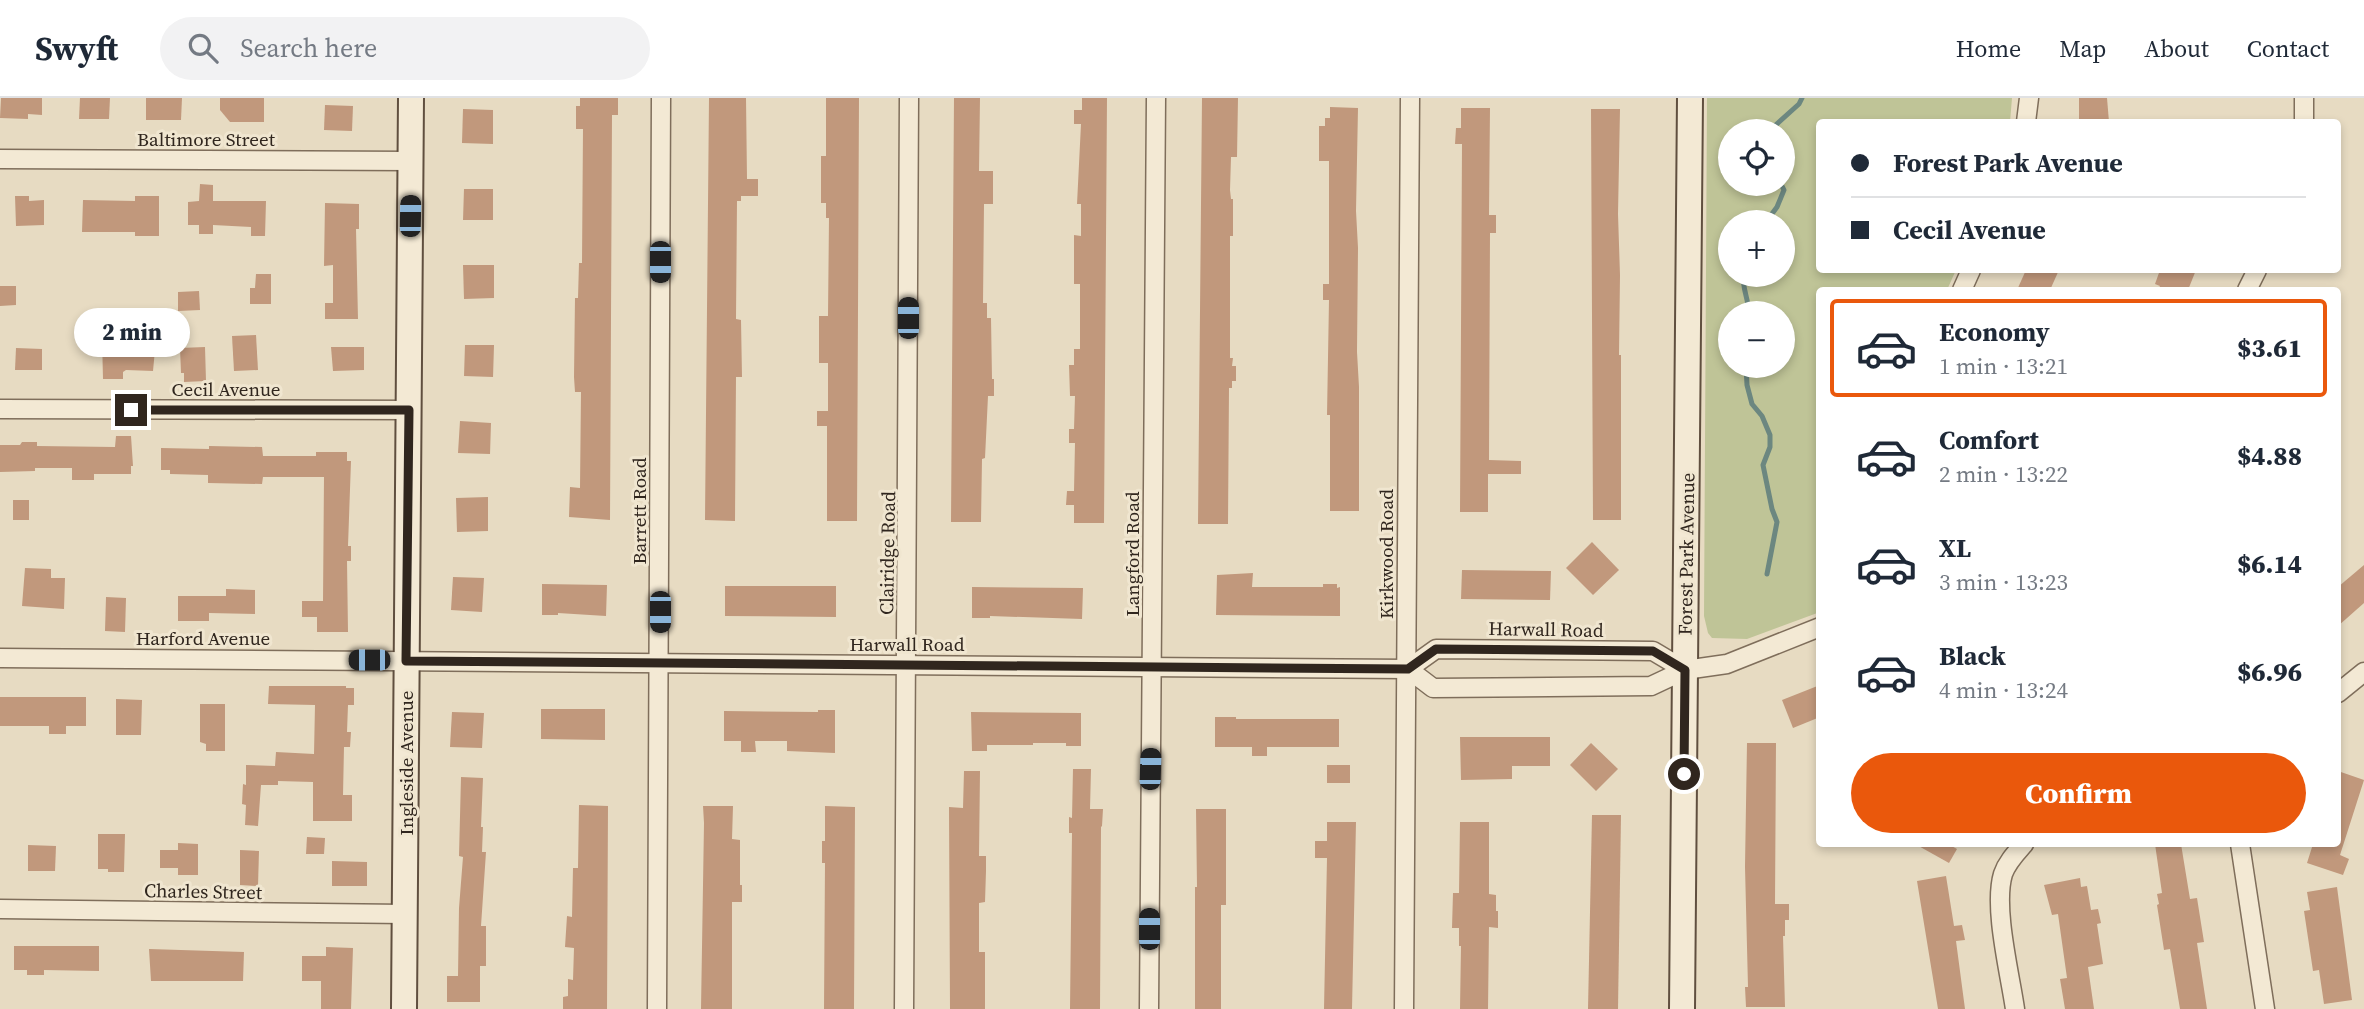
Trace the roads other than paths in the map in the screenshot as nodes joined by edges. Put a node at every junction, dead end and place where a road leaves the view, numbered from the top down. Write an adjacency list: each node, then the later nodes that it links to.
1 (411, 98): 12 (main road, Ingleside Avenue)
2 (661, 98): 18 (street, Barrett Road)
3 (909, 98): 19 (street, Clairidge Road)
4 (1156, 98): 20 (street, Langford Road)
5 (1410, 98): 21 (street, Kirkwood Road)
6 (1690, 98): 22 (main road, Forest Park Avenue)
7 (2029, 98): 9 (street)
8 (2304, 98): 10 (street)
9 (2026, 119)
10 (2304, 119)
11 (0, 159): 12 (street, Baltimore Street)
12 (411, 161): 14 (main road, Ingleside Avenue)
13 (0, 409): 14 (street, Cecil Avenue)
14 (409, 410): 17 (main road, Ingleside Avenue)
15 (1816, 629): 22 (street)
16 (0, 658): 17 (street, Harford Avenue)
17 (406, 661): 18 (street, Harwall Road); 28 (main road, Ingleside Avenue)
18 (659, 663): 19 (street, Harwall Road); 30 (street, Barrett Road)
19 (906, 664): 20 (street, Harwall Road); 31 (street, Clairidge Road)
20 (1153, 667): 21 (street, Harwall Road); 32 (street, Langford Road)
21 (1408, 669): 22 (street); 22 (street, Harwall Road); 33 (street, Kirkwood Road)
22 (1685, 670): 34 (main road, Forest Park Avenue)
23 (2364, 672): 24 (street)
24 (2341, 691)
25 (2021, 847): 35 (street)
26 (2240, 847): 36 (street)
27 (0, 909): 28 (street, Charles Street)
28 (405, 914): 29 (main road, Ingleside Avenue)
29 (404, 1009)
30 (657, 1009)
31 (904, 1009)
32 (1149, 1009)
33 (1404, 1009)
34 (1682, 1009)
35 (2015, 1009)
36 (2265, 1009)

